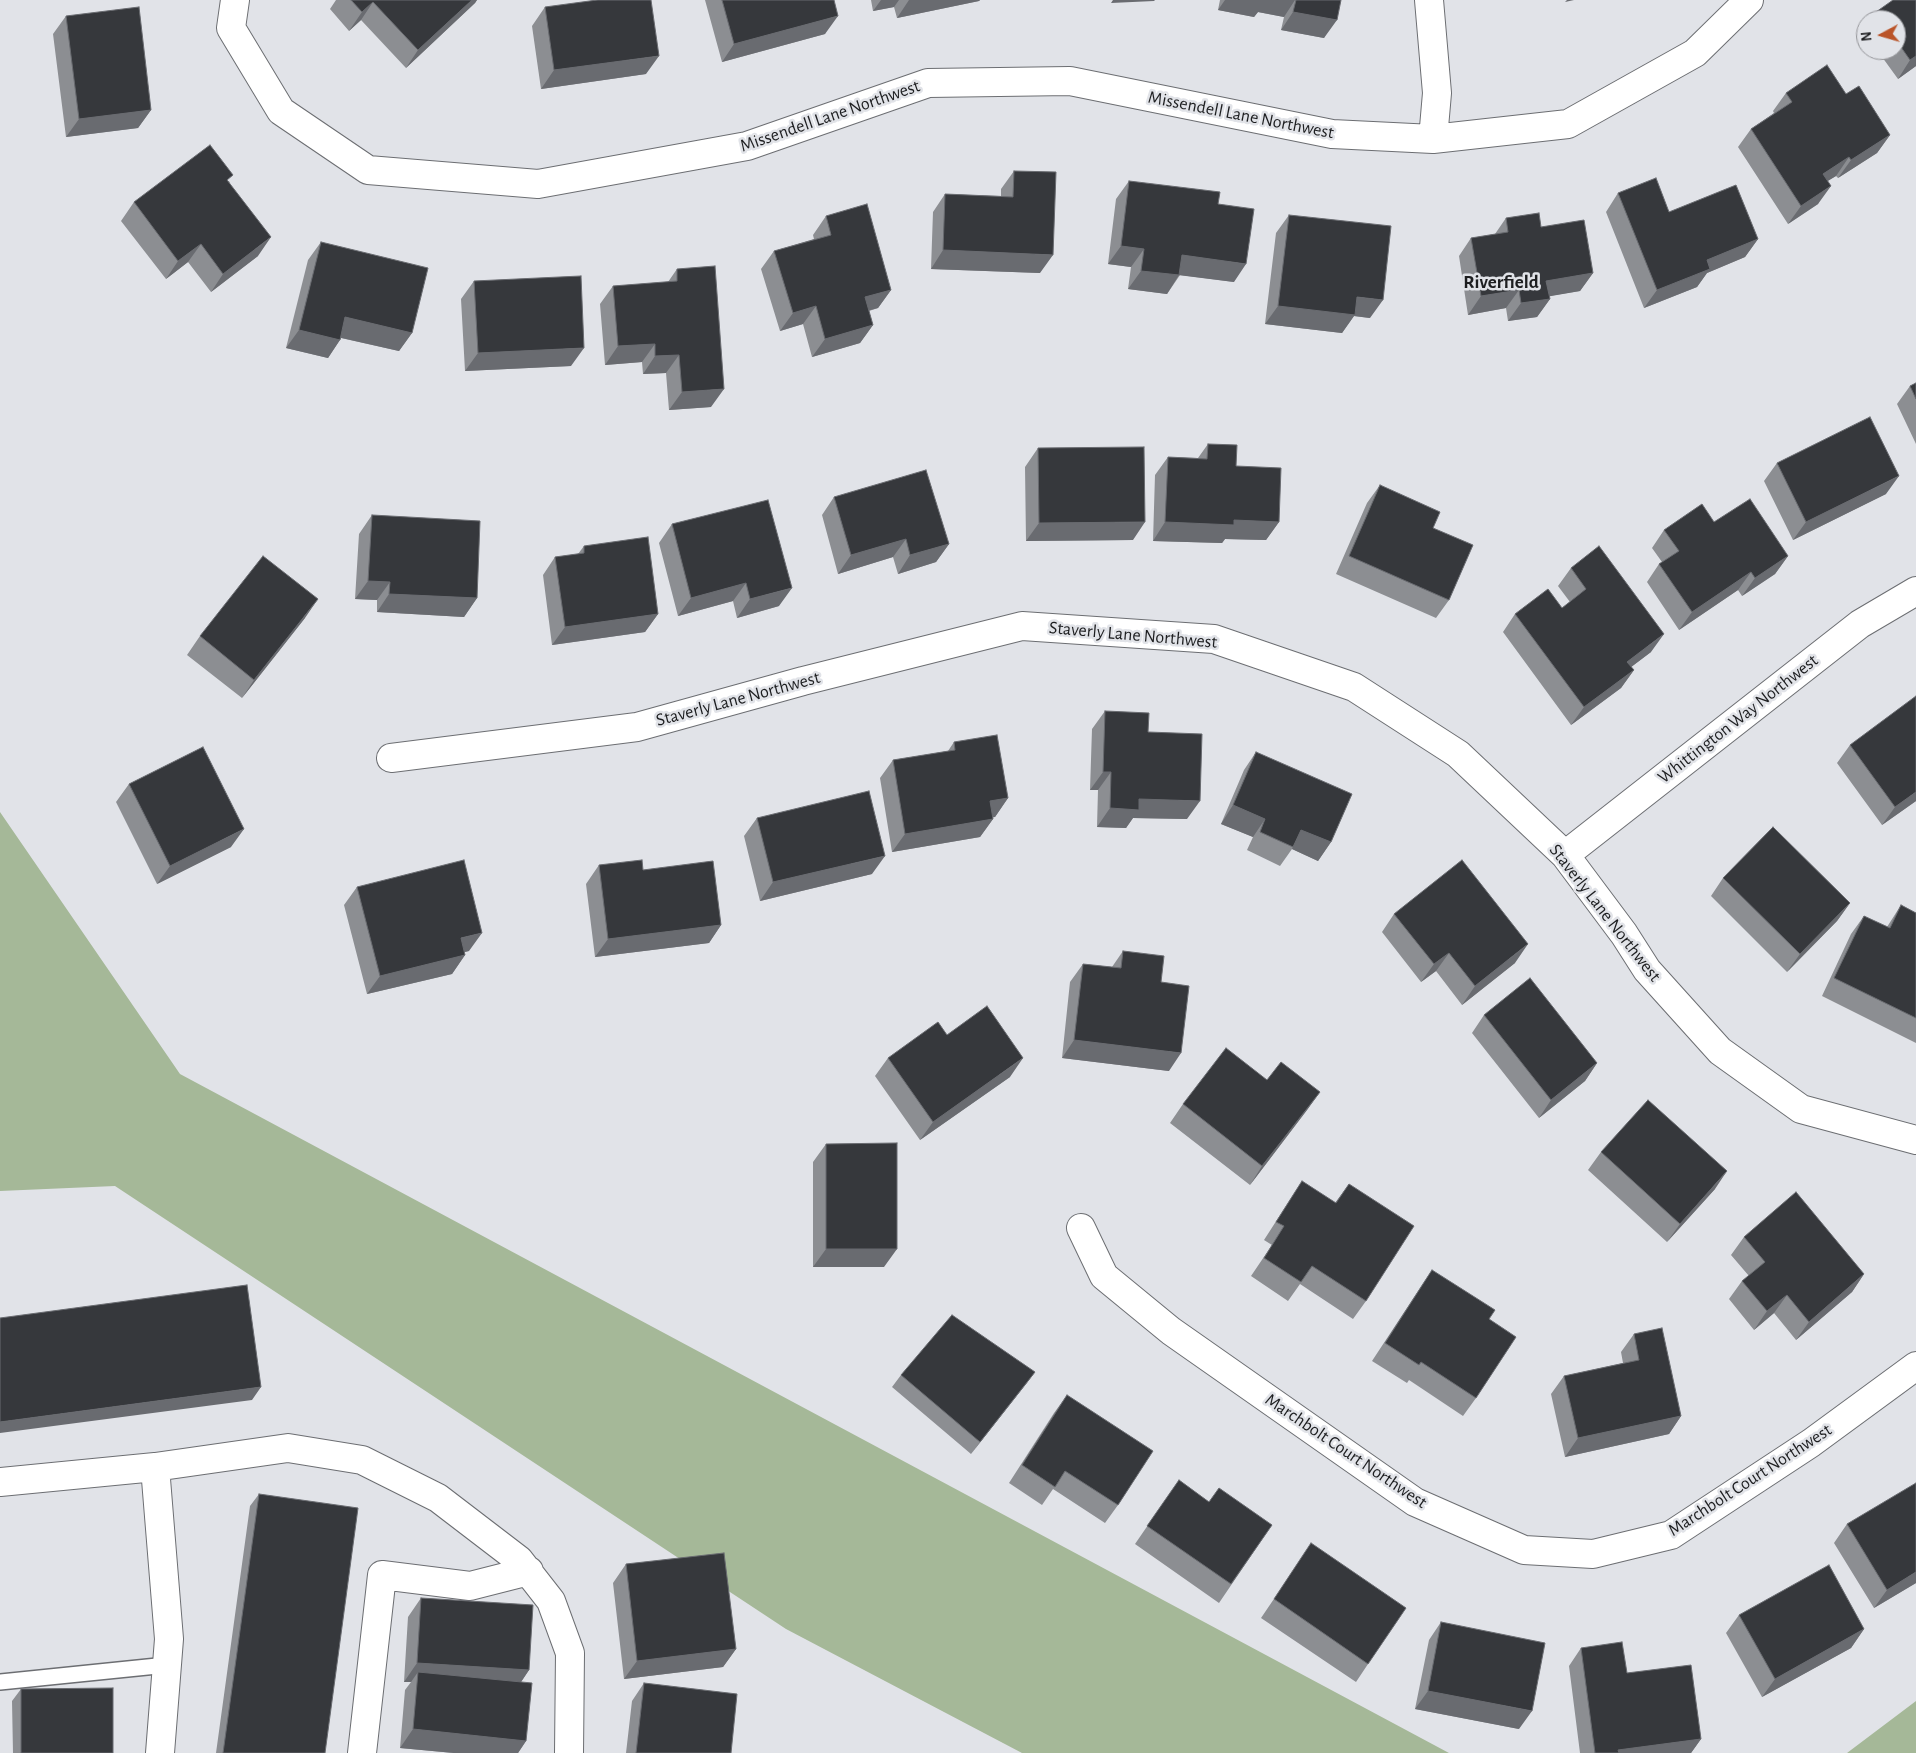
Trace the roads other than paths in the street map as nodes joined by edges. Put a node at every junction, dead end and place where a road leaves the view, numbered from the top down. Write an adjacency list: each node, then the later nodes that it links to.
1 (235, 0): 4 (street, Missendell Lane Northwest)
2 (1429, 0): 4 (street)
3 (1749, 0): 4 (street, Missendell Lane Northwest)
4 (1433, 139)
5 (1916, 591): 7 (street, Whittington Way Northwest)
6 (391, 758): 7 (street, Staverly Lane Northwest)
7 (1565, 855): 8 (street, Staverly Lane Northwest)
8 (1916, 1140)
9 (1081, 1228): 10 (street, Marchbolt Court Northwest)
10 (1916, 1366)
11 (155, 1467): 12 (street); 13 (street); 14 (street)
12 (0, 1482)
13 (529, 1571): 17 (street); 18 (street)
14 (167, 1665): 15 (lane); 16 (street)
15 (0, 1682)
16 (160, 1753)
17 (362, 1753)
18 (570, 1753)

